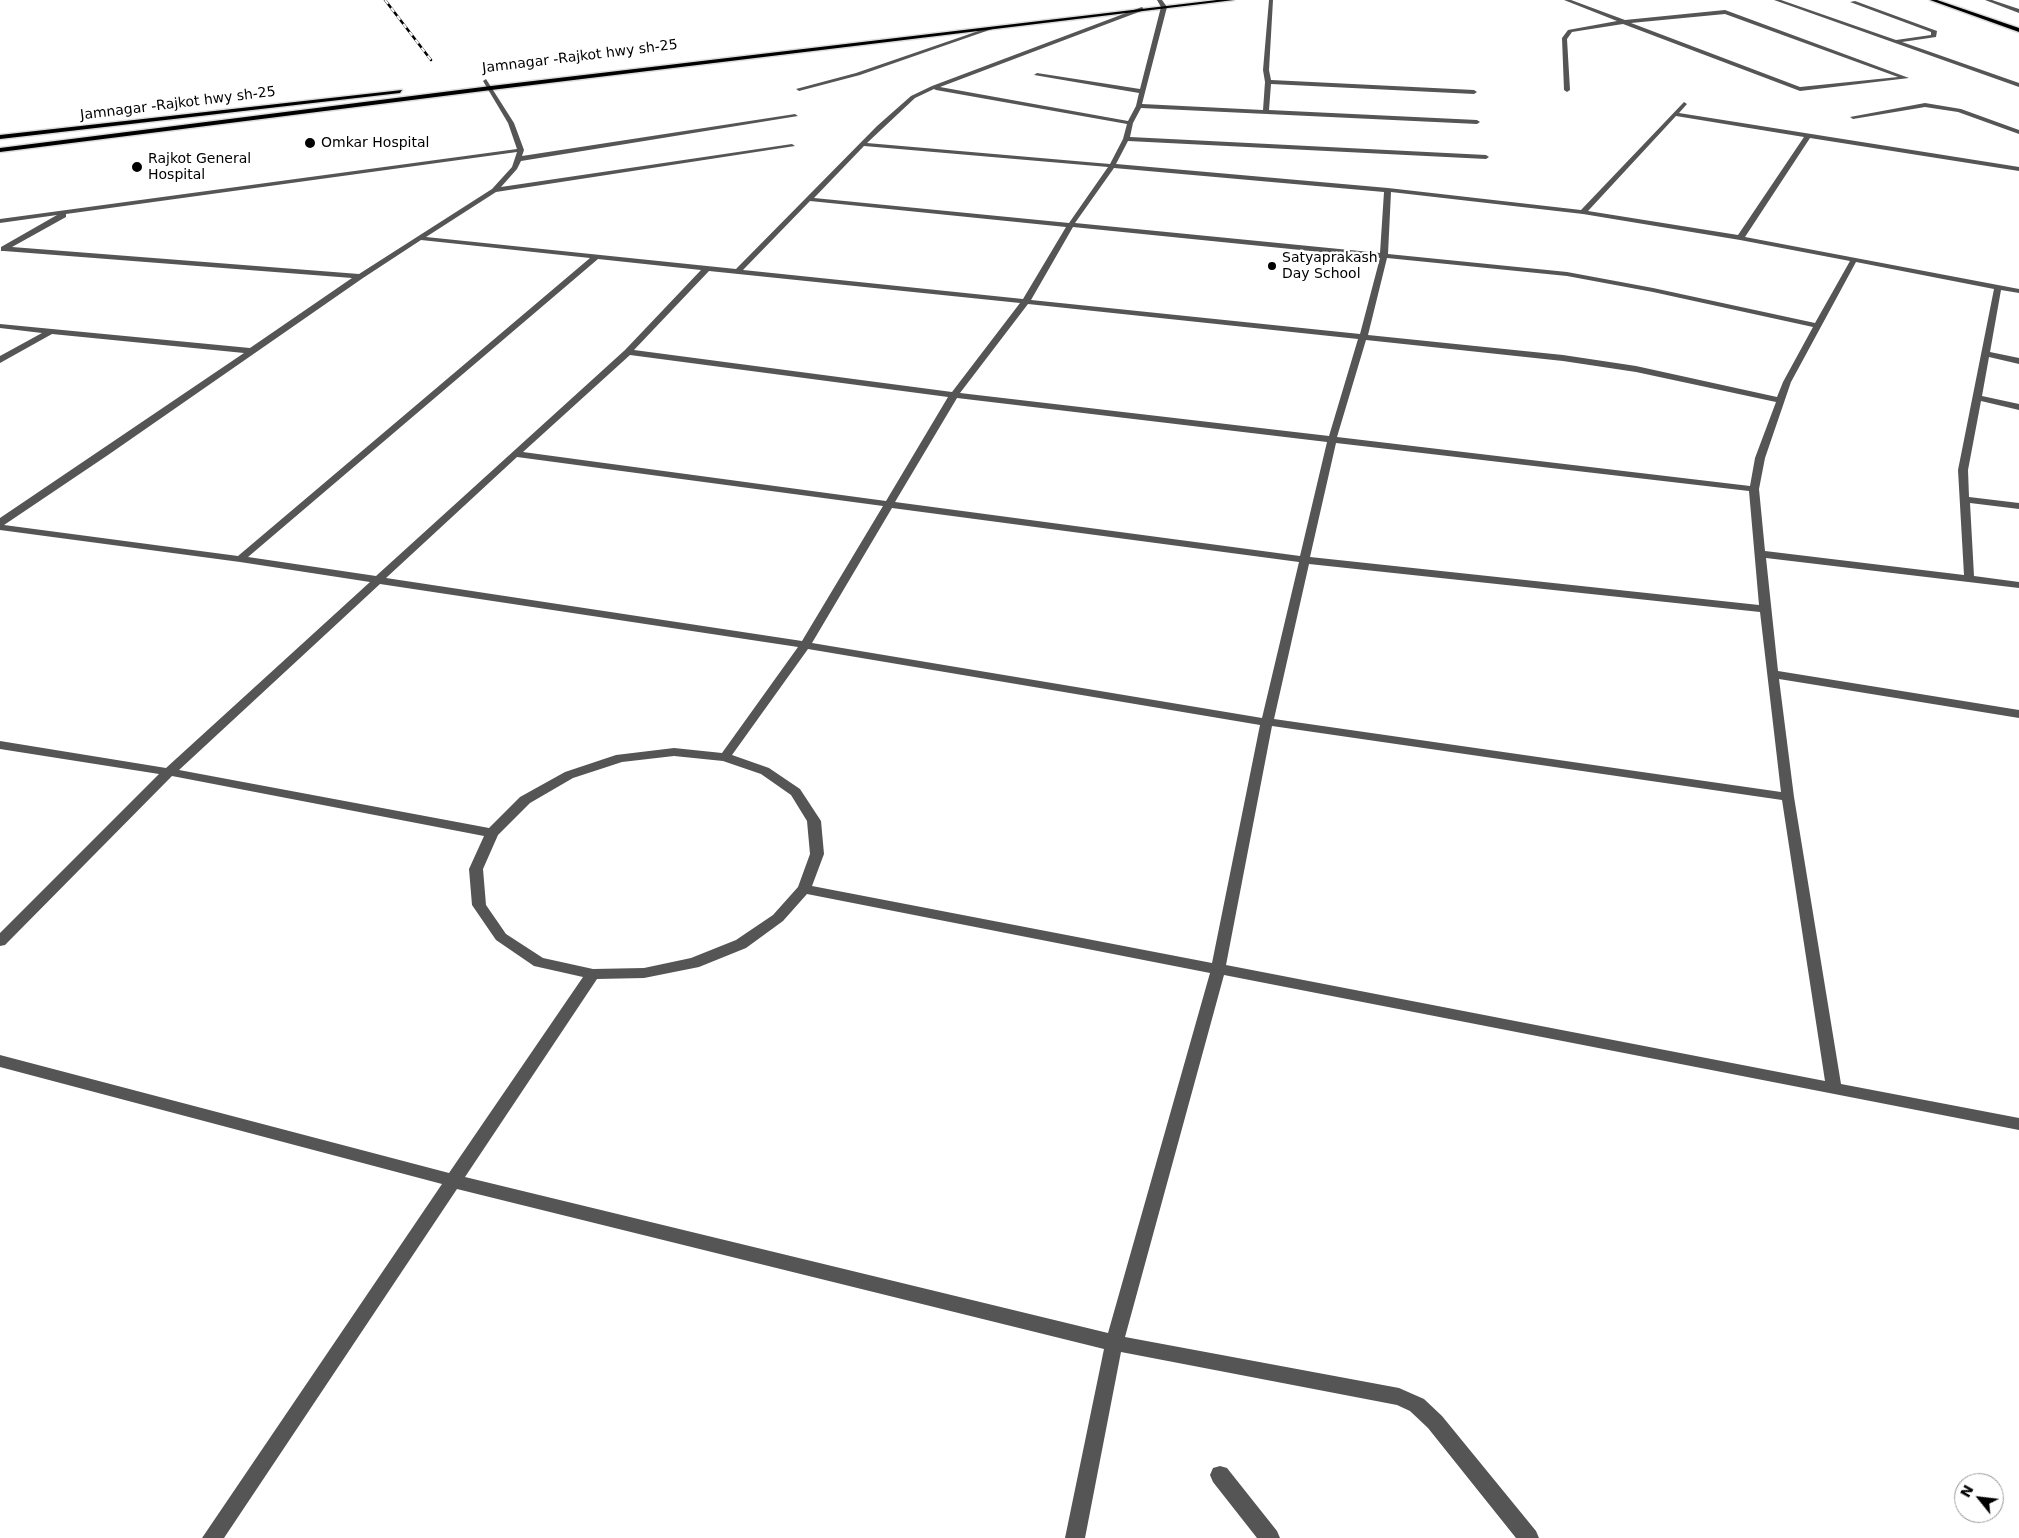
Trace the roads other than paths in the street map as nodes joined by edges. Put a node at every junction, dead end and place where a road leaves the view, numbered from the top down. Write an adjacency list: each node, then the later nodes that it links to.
1 (1232, 0): 8 (main road)
2 (1271, 0): 20 (street)
3 (1566, 0): 12 (street)
4 (1776, 0): 16 (street)
5 (1932, 0): 15 (main road)
6 (1950, 0): 13 (main road)
7 (1987, 0): 11 (street)
8 (1159, 2): 10 (main road); 27 (street)
9 (1853, 2): 16 (street)
10 (1142, 9): 14 (main road); 23 (street)
11 (2019, 11)
12 (1624, 22): 12 (street); 26 (street)
13 (2019, 25)
14 (992, 28): 21 (main road); 24 (street)
15 (2019, 30)
16 (1895, 42): 22 (street)
17 (1037, 75): 27 (street)
18 (496, 80): 21 (main road, Jamnagar -Rajkot hwy sh-25)
19 (476, 82): 21 (main road, Jamnagar -Rajkot hwy sh-25)
20 (1268, 82): 28 (street); 31 (street)
21 (489, 84): 43 (main road); 44 (street)
22 (2019, 85)
23 (934, 87): 36 (street); 41 (street)
24 (799, 89)
25 (407, 90): 39 (main road, Jamnagar -Rajkot hwy sh-25)
26 (1567, 90)
27 (1141, 91): 30 (street)
28 (1474, 92)
29 (1684, 104): 32 (street)
30 (1139, 106): 31 (street); 36 (street)
31 (1266, 112): 35 (street)
32 (1675, 114): 38 (street); 53 (street)
33 (795, 116): 46 (street)
34 (1853, 117): 37 (street)
35 (1477, 122)
36 (1130, 123): 40 (street)
37 (2019, 132)
38 (1808, 136): 48 (street); 57 (street)
39 (0, 137)
40 (1126, 139): 45 (street); 47 (street)
41 (862, 144): 47 (street); 51 (street)
42 (792, 146): 49 (street)
43 (0, 150)
44 (521, 150): 46 (street); 52 (street)
45 (1486, 157)
46 (518, 159): 49 (street)
47 (1112, 166): 50 (street); 55 (street)
48 (2019, 169)
49 (494, 190): 56 (street)
50 (1388, 190): 53 (street); 60 (street)
51 (807, 199): 55 (street); 63 (street)
52 (66, 212): 54 (street); 58 (street)
53 (1583, 212): 57 (street)
54 (0, 221)
55 (1070, 226): 60 (street); 67 (street)
56 (419, 238): 59 (street); 64 (street)
57 (1740, 238): 61 (street)
58 (2, 250): 64 (street)
59 (597, 256): 62 (street); 90 (street)
60 (1384, 256): 69 (street); 71 (street)
61 (1854, 260): 65 (street); 69 (street)
62 (707, 268): 63 (street); 73 (street)
63 (738, 270): 67 (street)
64 (360, 276): 72 (street)
65 (1998, 287): 66 (street); 74 (street)
66 (2019, 291)
67 (1026, 301): 71 (street); 77 (street)
68 (0, 326): 70 (street)
69 (1819, 326): 79 (street)
70 (48, 332): 72 (street); 75 (street)
71 (1363, 337): 79 (street); 81 (street)
72 (250, 351): 87 (street)
73 (628, 352): 77 (street); 82 (street)
74 (1985, 354): 76 (street); 78 (street)
75 (0, 360)
76 (2019, 361)
77 (954, 395): 81 (street); 85 (street)
78 (1977, 398): 80 (street); 84 (street)
79 (1781, 400): 83 (street)
80 (2019, 407)
81 (1332, 440): 83 (street); 91 (street)
82 (515, 454): 85 (street); 93 (street)
83 (1754, 489): 89 (street)
84 (1965, 499): 86 (street); 92 (street)
85 (890, 504): 91 (street); 96 (street)
86 (2019, 506)
87 (0, 523)
88 (0, 527): 90 (street)
89 (1760, 554): 92 (street); 95 (street)
90 (240, 559): 93 (street)
91 (1305, 560): 95 (street); 99 (street)
92 (1969, 578): 94 (street)
93 (376, 581): 96 (street); 102 (street)
94 (2019, 585)
95 (1765, 609): 97 (street)
96 (804, 645): 99 (street); 101 (street)
97 (1773, 674): 98 (street); 103 (street)
98 (2019, 714)
99 (1267, 722): 103 (street); 107 (street)
100 (0, 745): 102 (street)
101 (724, 757): 104 (street); 105 (street)
102 (169, 772): 104 (street); 106 (street)
103 (1788, 797): 110 (street)
104 (492, 833): 108 (street)
105 (804, 889): 107 (street); 108 (street)
106 (0, 941)
107 (1218, 969): 110 (street); 113 (street)
108 (593, 974): 112 (street)
109 (0, 1061): 112 (street)
110 (1834, 1088): 111 (street)
111 (2019, 1124)
112 (454, 1181): 113 (street); 115 (street)
113 (1114, 1343): 116 (street); 118 (street)
114 (1220, 1474): 117 (street)
115 (212, 1538)
116 (1075, 1538)
117 (1270, 1538)
118 (1529, 1538)

